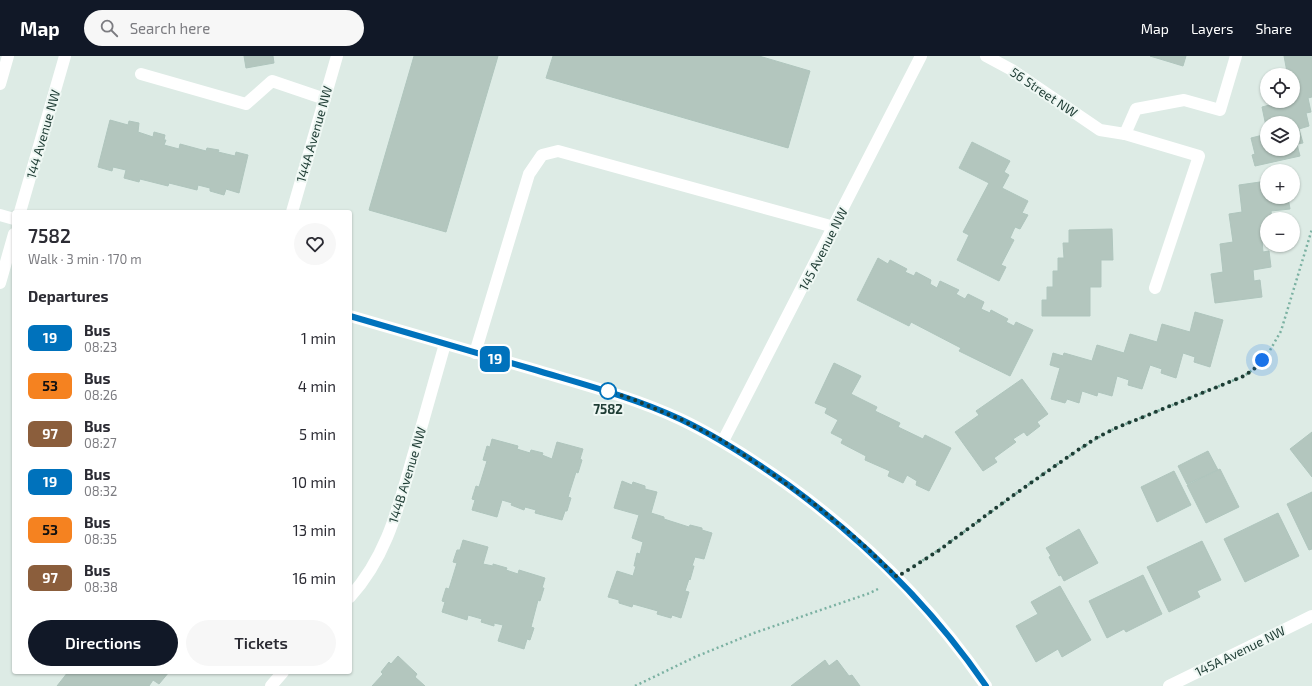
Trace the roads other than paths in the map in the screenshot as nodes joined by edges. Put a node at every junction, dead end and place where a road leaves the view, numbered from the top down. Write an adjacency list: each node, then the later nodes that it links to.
1 (8, 56): 8 (street)
2 (65, 56): 11 (street, 144 Avenue NW)
3 (337, 56): 9 (street, 144A Avenue NW)
4 (922, 56): 15 (street, 145 Avenue NW)
5 (986, 56): 10 (street, 56 Street NW)
6 (1236, 56): 10 (street)
7 (141, 74): 9 (street)
8 (0, 84)
9 (325, 99): 12 (street, 144A Avenue NW)
10 (1125, 134): 18 (street)
11 (21, 210)
12 (293, 210)
13 (0, 215): 14 (street)
14 (12, 218)
15 (834, 227): 21 (street); 22 (street, 145 Avenue NW)
16 (12, 241): 17 (street)
17 (0, 283)
18 (1155, 288)
19 (352, 317): 20 (street)
20 (445, 344): 21 (street); 23 (street, 144B Avenue NW)
21 (474, 353): 22 (street)
22 (723, 441): 27 (street)
23 (352, 595)
24 (1312, 616): 28 (street, 145A Avenue NW)
25 (281, 674): 26 (street)
26 (271, 686)
27 (986, 686)
28 (1169, 686)

